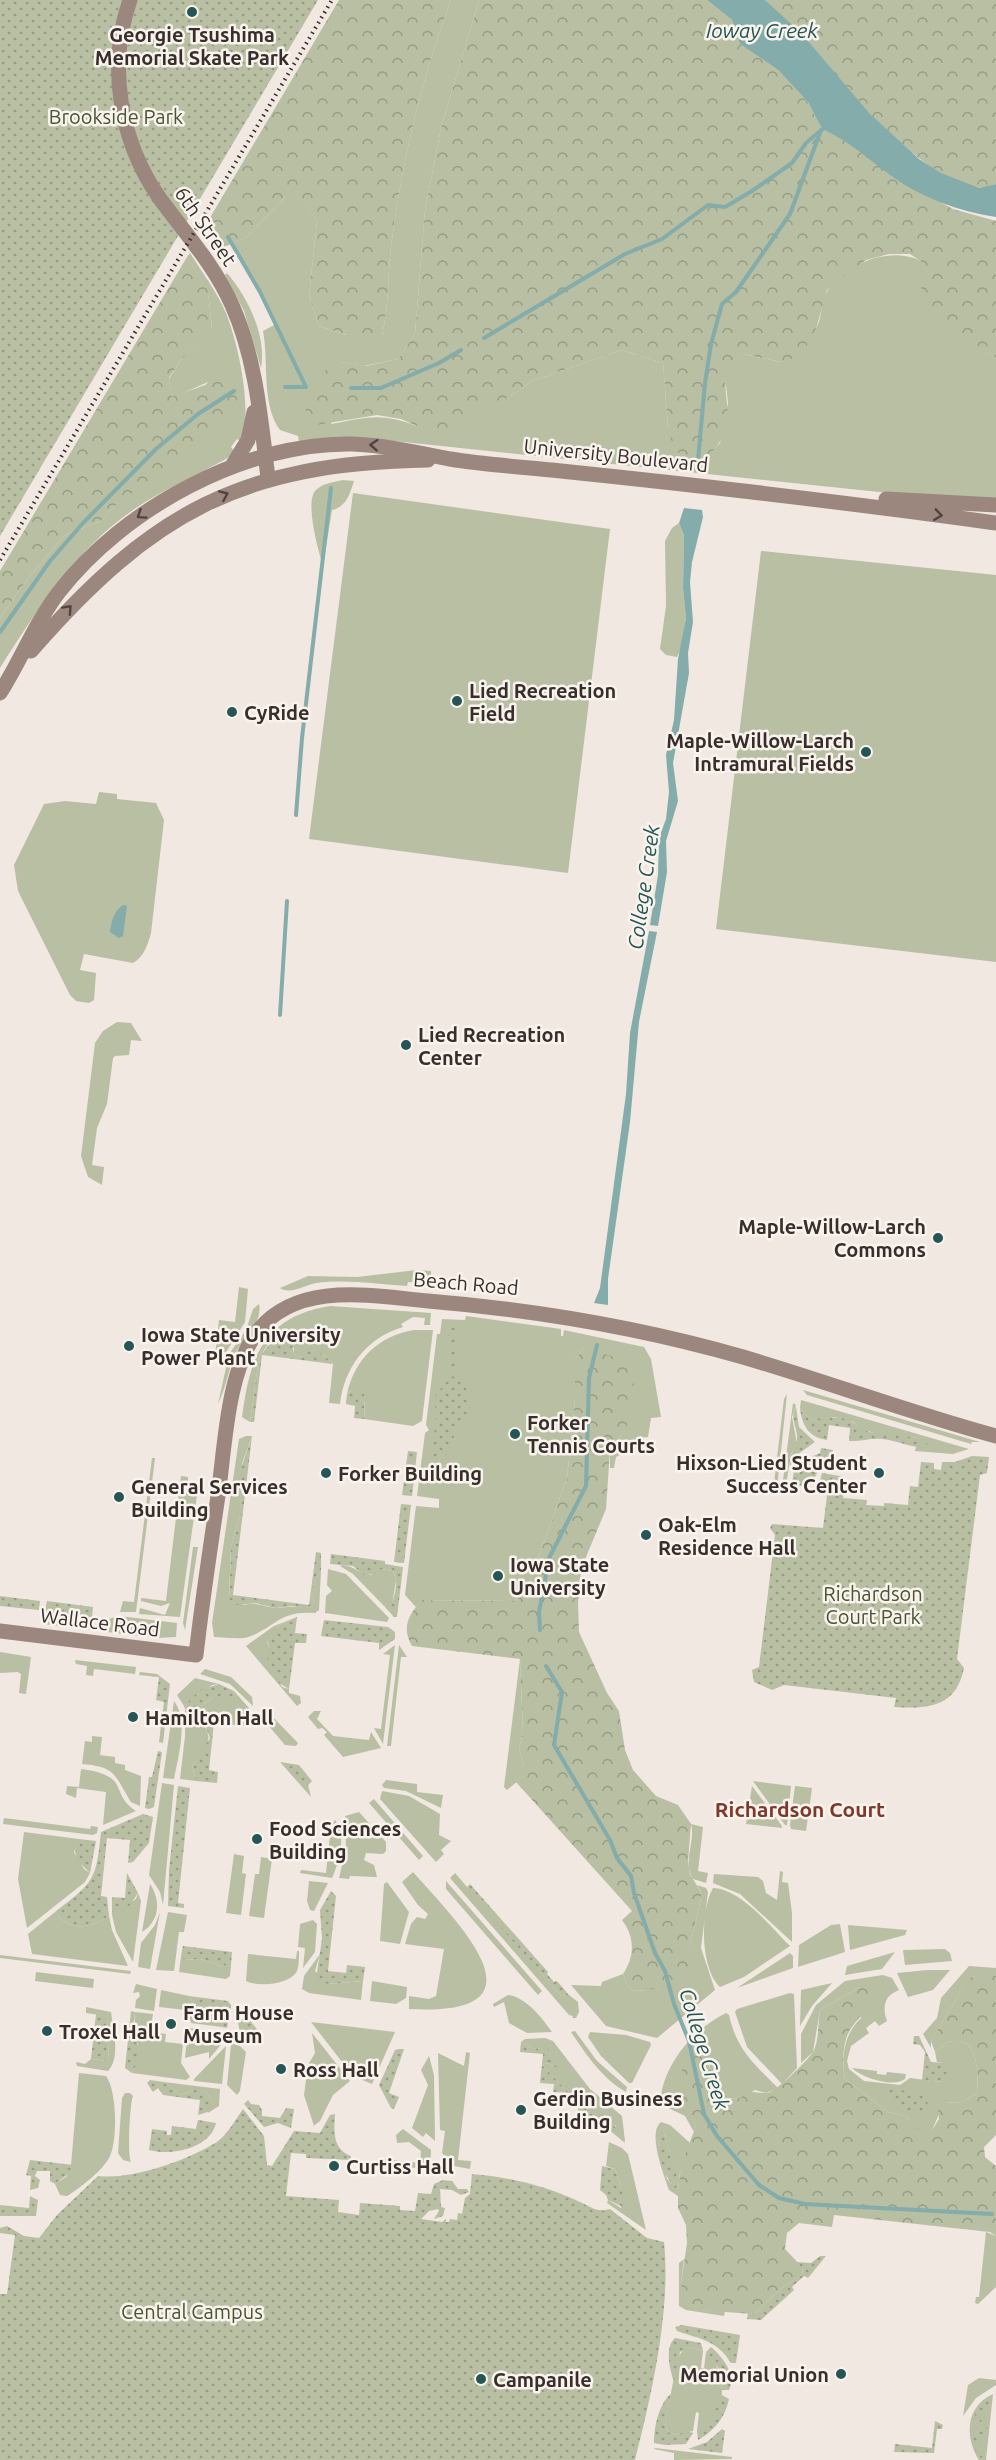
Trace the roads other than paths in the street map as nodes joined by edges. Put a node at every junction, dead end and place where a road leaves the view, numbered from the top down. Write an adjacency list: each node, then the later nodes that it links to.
1 (130, 0): 2 (main road, 6th Street)
2 (256, 395): 3 (main road, 6th Street); 5 (main road)
3 (265, 456): 4 (main road, University Boulevard, one-way to 3); 5 (main road, University Boulevard); 6 (main road, 6th Street)
4 (452, 459): 6 (main road, University Boulevard); 7 (main road, University Boulevard)
5 (230, 469): 10 (main road, University Boulevard, one-way to 10)
6 (268, 478): 10 (main road, University Boulevard, one-way to 6)
7 (776, 494): 8 (main road, University Boulevard); 9 (main road, University Boulevard, one-way to 9)
8 (996, 505)
9 (996, 523)
10 (15, 669): 11 (main road, University Boulevard)
11 (0, 693)
12 (996, 1436): 14 (main road, Beach Road)
13 (0, 1631): 14 (main road, Wallace Road)
14 (196, 1655)

